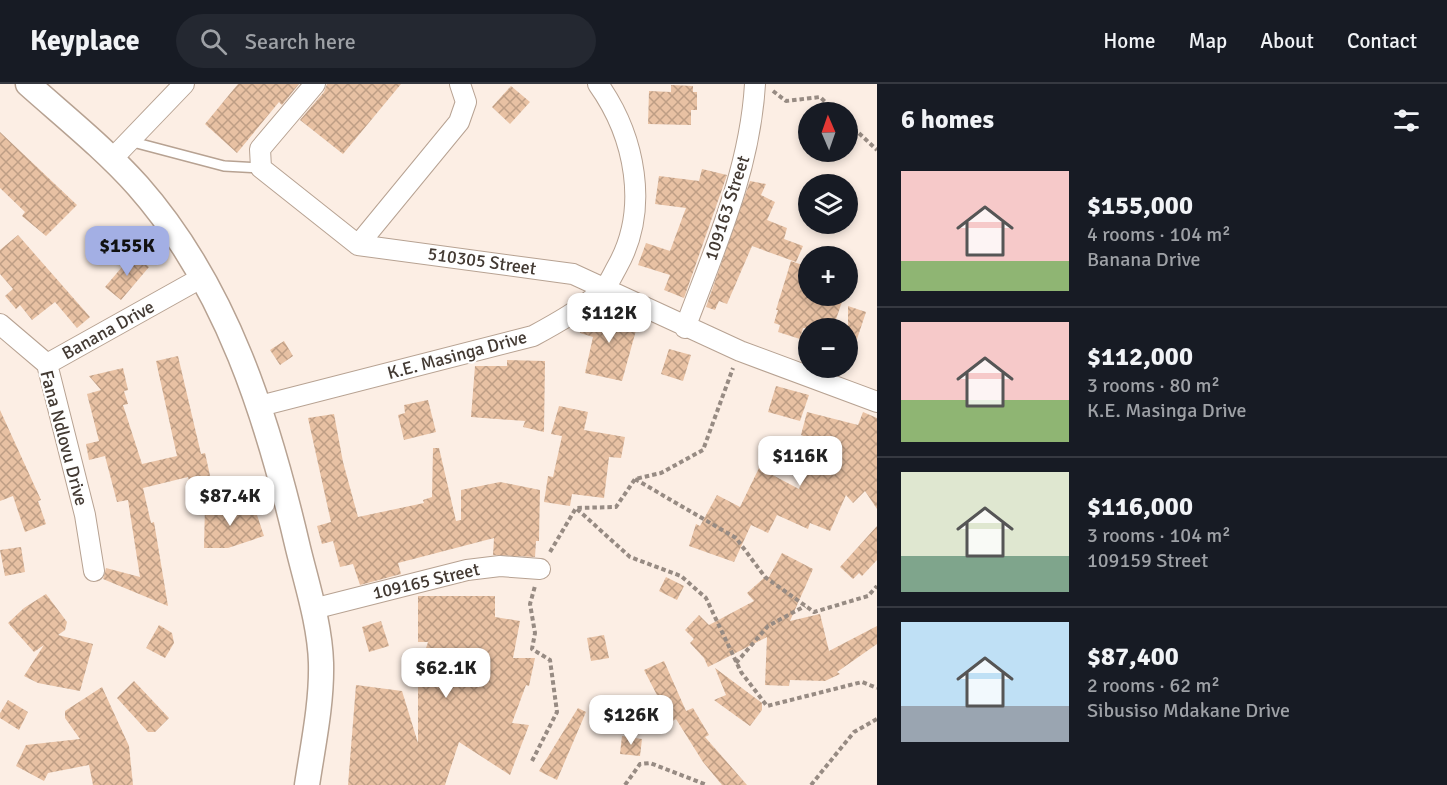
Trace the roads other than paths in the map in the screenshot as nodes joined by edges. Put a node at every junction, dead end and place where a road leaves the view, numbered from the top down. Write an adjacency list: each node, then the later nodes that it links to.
1 (28, 84): 8 (street)
2 (184, 84): 7 (street)
3 (315, 84): 9 (street)
4 (460, 84): 10 (street)
5 (598, 84): 12 (street, K.E. Masinga Drive)
6 (756, 85): 14 (street, 109163 Street)
7 (129, 141): 8 (street); 9 (lane)
8 (112, 159): 11 (street)
9 (261, 168): 10 (street)
10 (358, 245): 12 (street, 510305 Street)
11 (201, 278): 15 (street, Banana Drive); 17 (street)
12 (604, 289): 14 (street, 510305 Street); 17 (street, K.E. Masinga Drive)
13 (0, 324): 15 (street, Fana Ndlovu Drive)
14 (685, 328): 16 (street, 510305 Street)
15 (47, 364): 19 (street, Fana Ndlovu Drive)
16 (877, 402)
17 (260, 406): 20 (street)
18 (540, 569): 20 (street, 109165 Street)
19 (94, 571)
20 (313, 609): 21 (street)
21 (307, 785)

